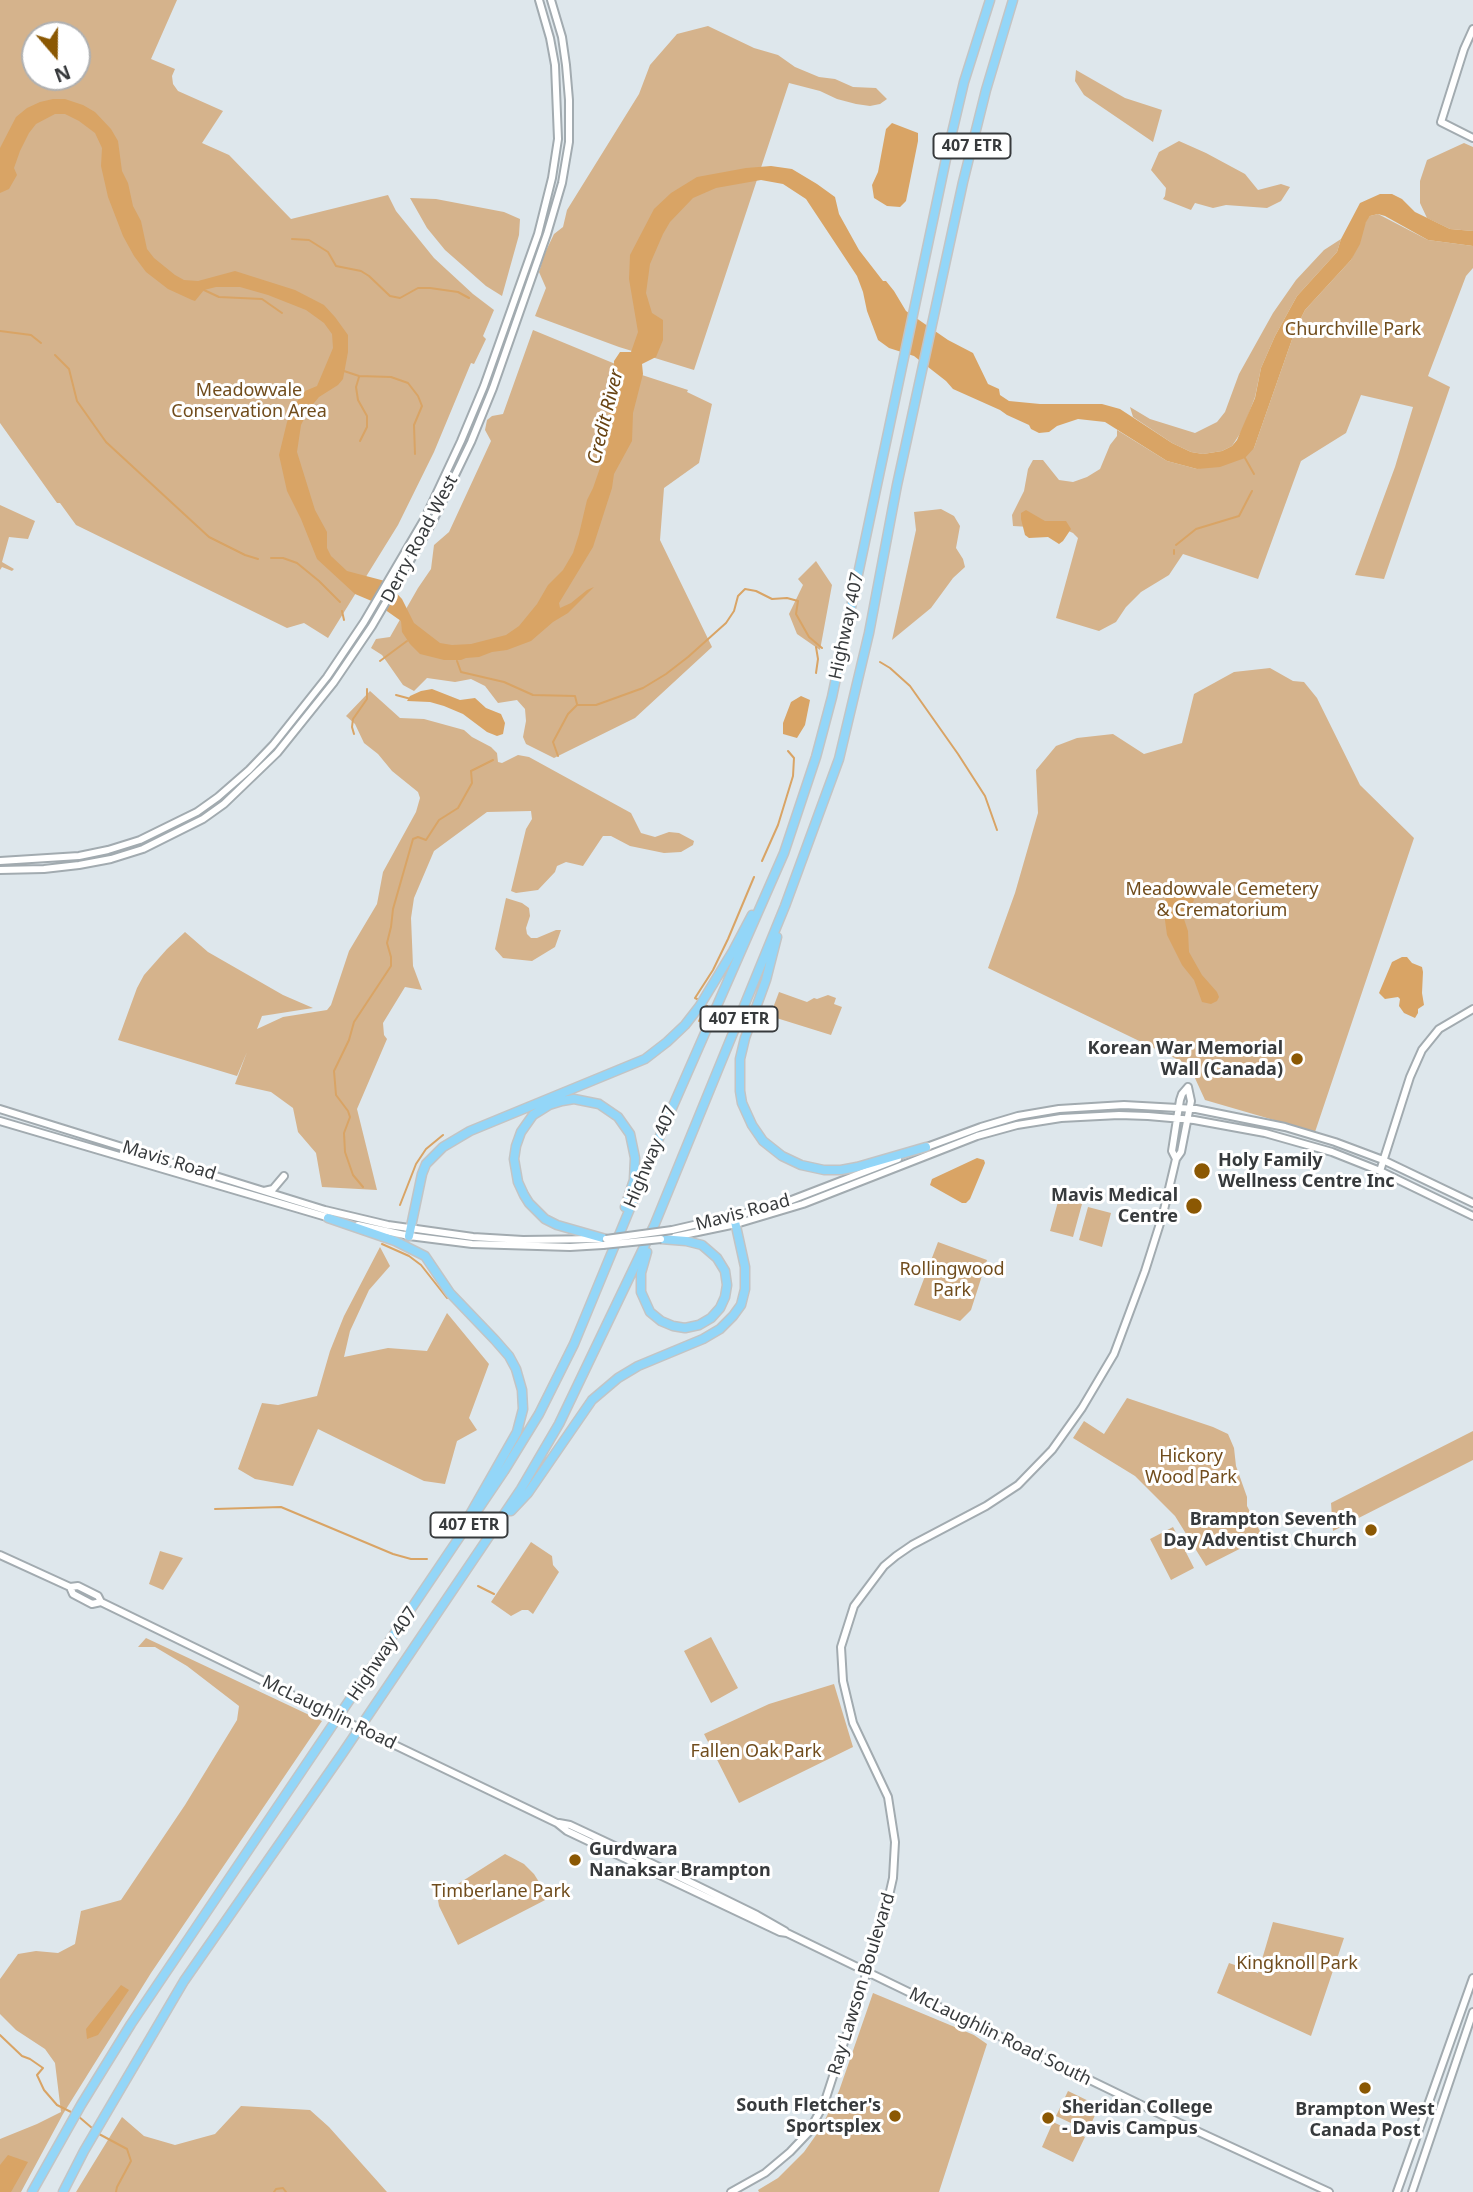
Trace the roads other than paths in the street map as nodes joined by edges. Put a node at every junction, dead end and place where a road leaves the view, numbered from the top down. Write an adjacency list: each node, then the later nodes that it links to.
1 (539, 0): 7 (main road, Derry Road West)
2 (551, 0): 8 (main road, Derry Road West)
3 (990, 0): 9 (highway, Highway 407 / 407 ETR)
4 (1013, 0): 10 (highway, Highway 407 / 407 ETR)
5 (1473, 29): 6 (main road)
6 (1473, 138)
7 (0, 861)
8 (0, 870)
9 (765, 895): 29 (highway, Highway 407 / 407 ETR); 30 (highway)
10 (785, 906): 18 (highway); 28 (highway, Highway 407 / 407 ETR)
11 (1473, 1009): 20 (main road)
12 (1179, 1108): 13 (main road, Mavis Road); 13 (main road); 15 (main road, Ray Lawson Boulevard); 18 (main road, Mavis Road)
13 (1189, 1108): 16 (main road, Ray Lawson Boulevard); 20 (main road, Mavis Road)
14 (0, 1109): 23 (main road, Mavis Road)
15 (1177, 1119): 16 (main road, Mavis Road); 19 (main road, Ray Lawson Boulevard); 27 (main road, Mavis Road)
16 (1186, 1119): 19 (main road, Ray Lawson Boulevard); 21 (main road, Mavis Road)
17 (0, 1121): 25 (main road, Mavis Road)
18 (926, 1147): 27 (main road, Mavis Road)
19 (1175, 1159): 37 (main road, Ray Lawson Boulevard)
20 (1383, 1160): 21 (main road); 24 (main road, Mavis Road)
21 (1380, 1171): 26 (main road, Mavis Road)
22 (284, 1176): 23 (main road)
23 (262, 1191): 25 (main road, Mavis Road)
24 (1473, 1203)
25 (325, 1215): 30 (main road, Mavis Road); 34 (highway)
26 (1473, 1216)
27 (735, 1221): 31 (main road, Mavis Road); 32 (main road, Mavis Road, bridge); 33 (highway)
28 (654, 1226): 31 (highway); 33 (highway, Highway 407 / 407 ETR)
29 (621, 1229): 32 (highway); 34 (highway, Highway 407 / 407 ETR)
30 (409, 1232): 32 (main road, Mavis Road)
31 (661, 1239): 32 (main road, Mavis Road, bridge)
32 (604, 1242)
33 (499, 1523): 43 (highway, Highway 407 / 407 ETR)
34 (457, 1543): 42 (highway, Highway 407 / 407 ETR)
35 (0, 1555): 36 (main road, McLaughlin Road, bridge)
36 (557, 1823): 37 (main road, McLaughlin Road South)
37 (866, 1972): 44 (main road, Ray Lawson Boulevard); 45 (main road, McLaughlin Road South)
38 (1473, 1978): 40 (main road)
39 (1473, 2012): 41 (main road)
40 (1435, 2087): 41 (main road); 46 (main road)
41 (1440, 2109): 47 (main road)
42 (32, 2192)
43 (63, 2192)
44 (732, 2192)
45 (1329, 2192)
46 (1397, 2192)
47 (1412, 2192)

